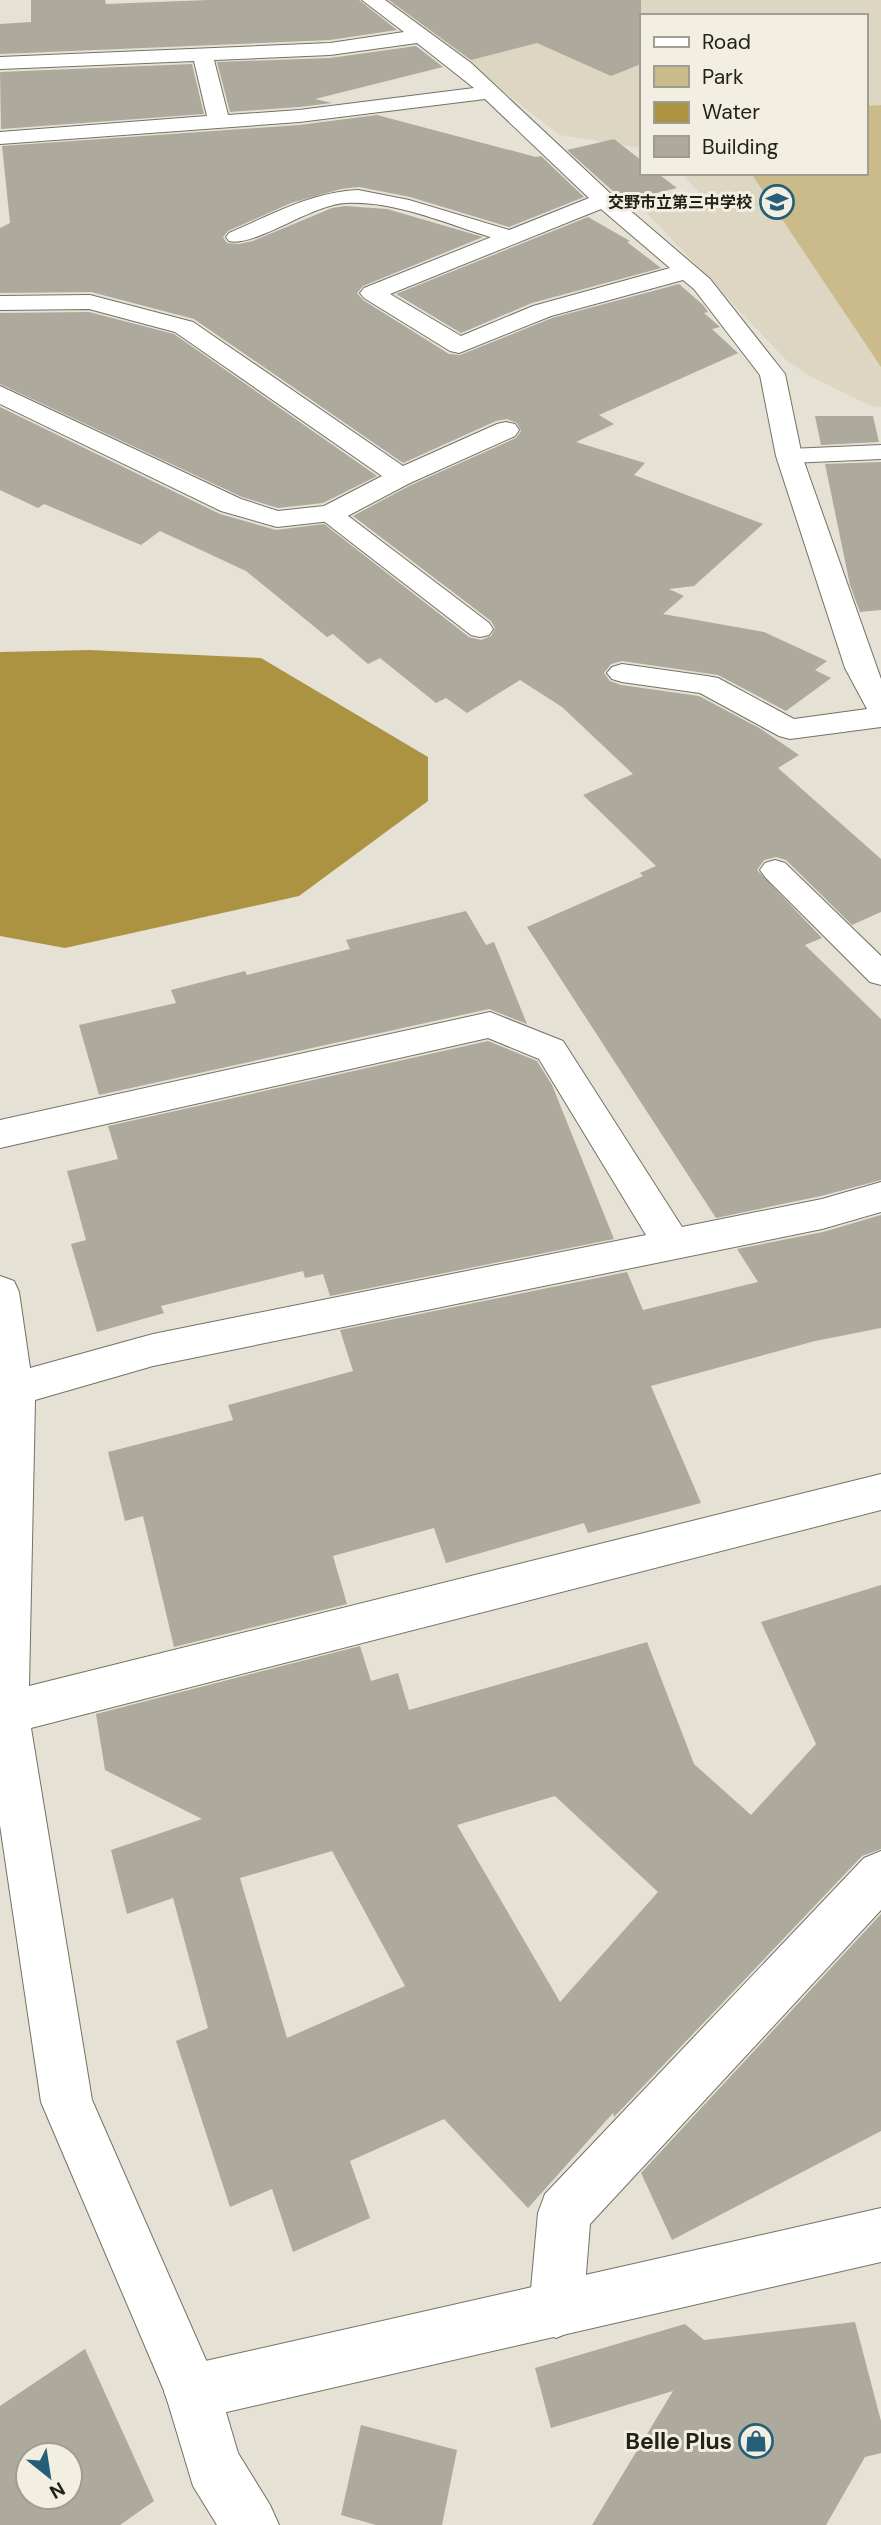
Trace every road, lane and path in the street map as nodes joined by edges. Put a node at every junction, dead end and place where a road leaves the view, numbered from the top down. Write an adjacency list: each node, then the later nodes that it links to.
1 (372, 0): 2 (street)
2 (421, 36): 3 (street); 5 (street)
3 (203, 55): 4 (street); 6 (street)
4 (0, 63)
5 (490, 92): 6 (street); 8 (street)
6 (219, 122): 7 (street)
7 (0, 138)
8 (604, 200): 10 (street); 11 (street)
9 (236, 237): 10 (lane)
10 (512, 237): 11 (street)
11 (687, 271): 16 (street)
12 (0, 303): 17 (street)
13 (0, 394): 18 (street)
14 (506, 430): 17 (street)
15 (881, 452): 16 (lane)
16 (789, 456): 21 (street)
17 (401, 477): 18 (street)
18 (330, 514): 19 (lane)
19 (480, 629)
20 (881, 640): 21 (street)
21 (860, 668): 23 (street)
22 (622, 673): 24 (street)
23 (881, 707)
24 (881, 717)
25 (775, 870): 26 (lane)
26 (881, 974)
27 (0, 1134): 29 (street)
28 (881, 1197): 29 (street)
29 (672, 1244): 31 (street)
30 (0, 1292): 31 (street)
31 (14, 1389): 33 (street)
32 (881, 1493): 33 (street)
33 (6, 1713): 37 (street)
34 (881, 1875): 36 (street)
35 (881, 2235): 36 (street)
36 (556, 2311): 37 (street)
37 (192, 2392): 38 (street)
38 (250, 2525)

